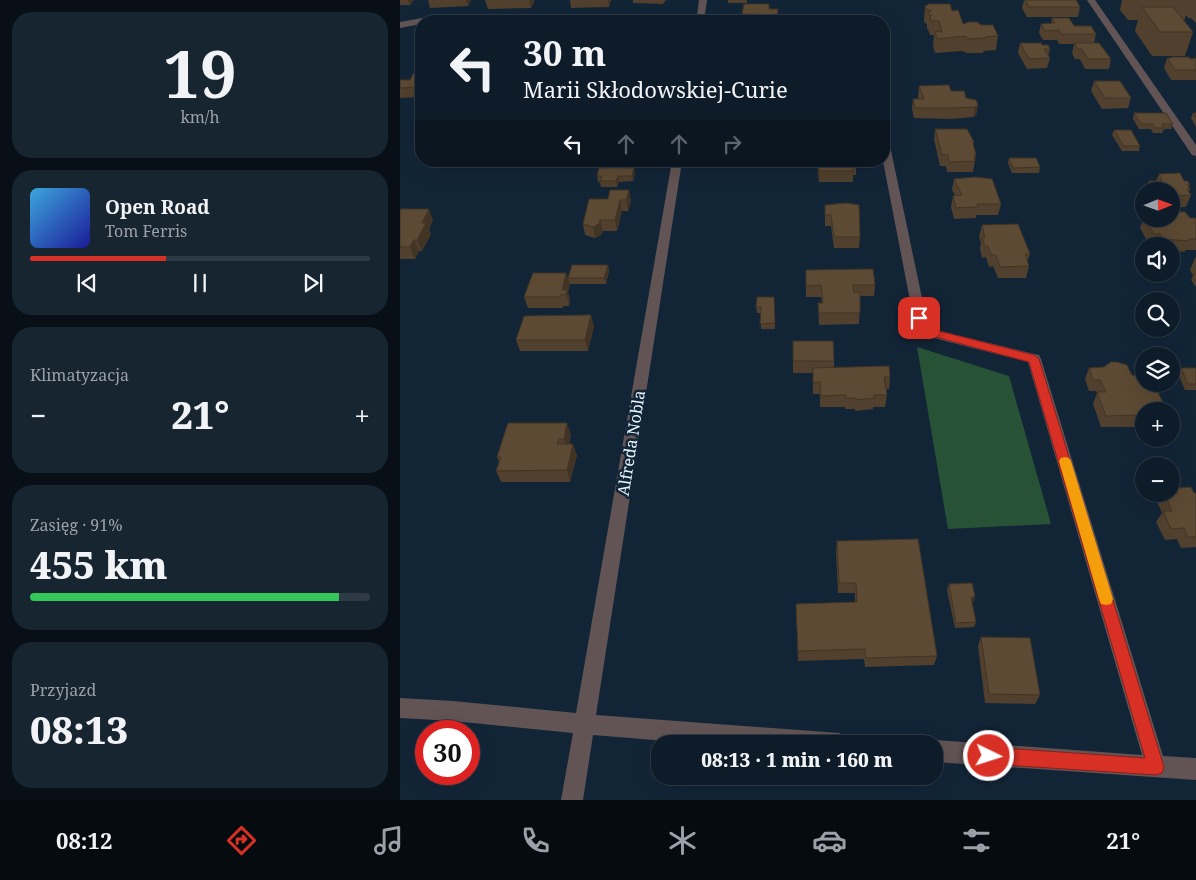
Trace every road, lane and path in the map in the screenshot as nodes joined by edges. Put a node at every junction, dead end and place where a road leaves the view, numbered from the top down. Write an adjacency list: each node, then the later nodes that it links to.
1 (703, 0): 3 (street)
2 (1090, 0): 6 (street)
3 (702, 15)
4 (415, 22): 5 (street)
5 (400, 25)
6 (1196, 154)
7 (677, 167): 10 (street, Alfreda Nobla)
8 (889, 167): 13 (street)
9 (400, 708): 10 (street)
10 (584, 724): 11 (street); 15 (street, Alfreda Nobla)
11 (724, 735)
12 (943, 752): 13 (street)
13 (1156, 767): 14 (street)
14 (1196, 770)
15 (572, 800)

